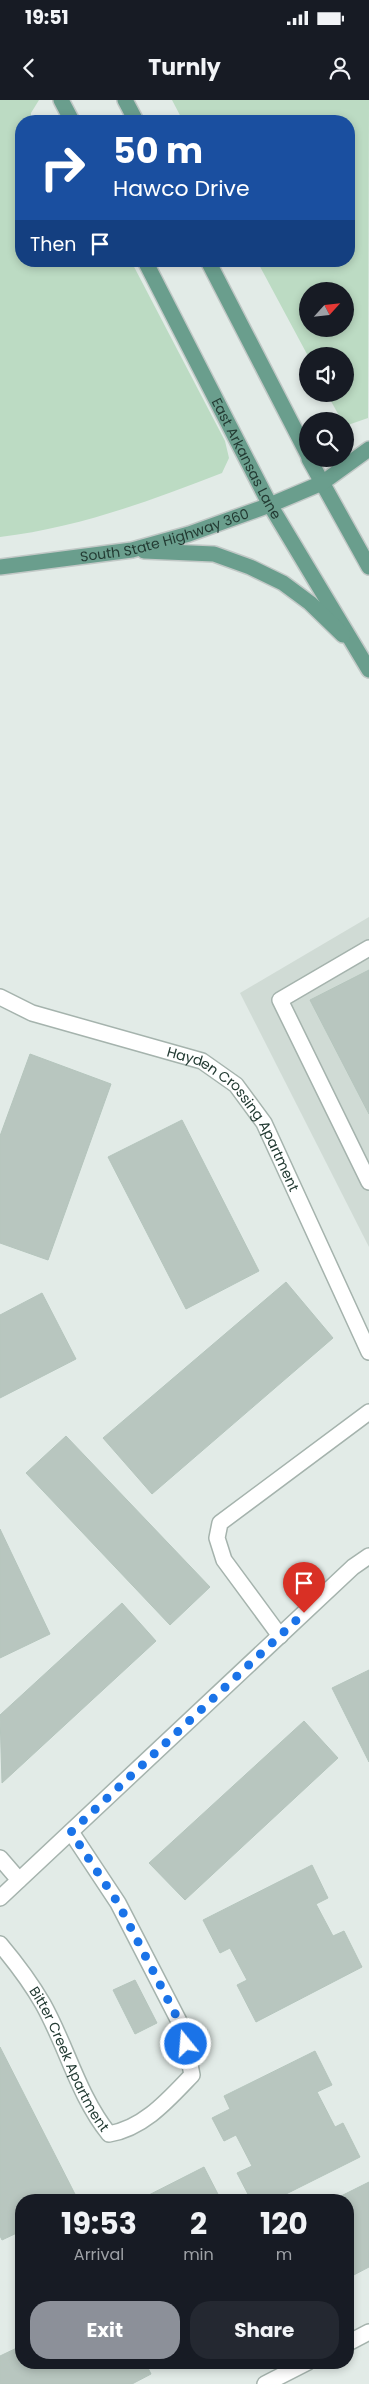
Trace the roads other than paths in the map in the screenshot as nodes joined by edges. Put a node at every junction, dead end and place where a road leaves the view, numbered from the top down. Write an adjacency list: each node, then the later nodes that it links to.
1 (61, 100): 3 (main road)
2 (125, 100): 4 (main road)
3 (69, 115)
4 (133, 115)
5 (147, 267): 11 (main road, East Arkansas Lane)
6 (211, 267): 7 (main road)
7 (299, 438)
8 (369, 449): 10 (main road, South State Highway 360)
9 (314, 467): 10 (main road)
10 (322, 483): 11 (main road, South State Highway 360); 14 (main road)
11 (270, 505): 12 (main road, South State Highway 360); 15 (main road, East Arkansas Lane)
12 (132, 550): 13 (main road, South State Highway 360); 15 (main road)
13 (0, 567)
14 (369, 567)
15 (358, 651): 16 (main road)
16 (369, 670)
17 (369, 948): 19 (street)
18 (0, 997): 20 (street, Hayden Crossing Apartment)
19 (369, 1182)
20 (369, 1352)
21 (369, 1412): 23 (street)
22 (369, 1556): 23 (street)
23 (280, 1636): 24 (street)
24 (71, 1832): 26 (street); 28 (street, Bitter Creek Apartment)
25 (0, 1858): 26 (street)
26 (19, 1880): 27 (street)
27 (0, 1898)
28 (0, 1944)
29 (369, 2332): 30 (street)
30 (354, 2340)
31 (294, 2369): 32 (street)
32 (265, 2384)

